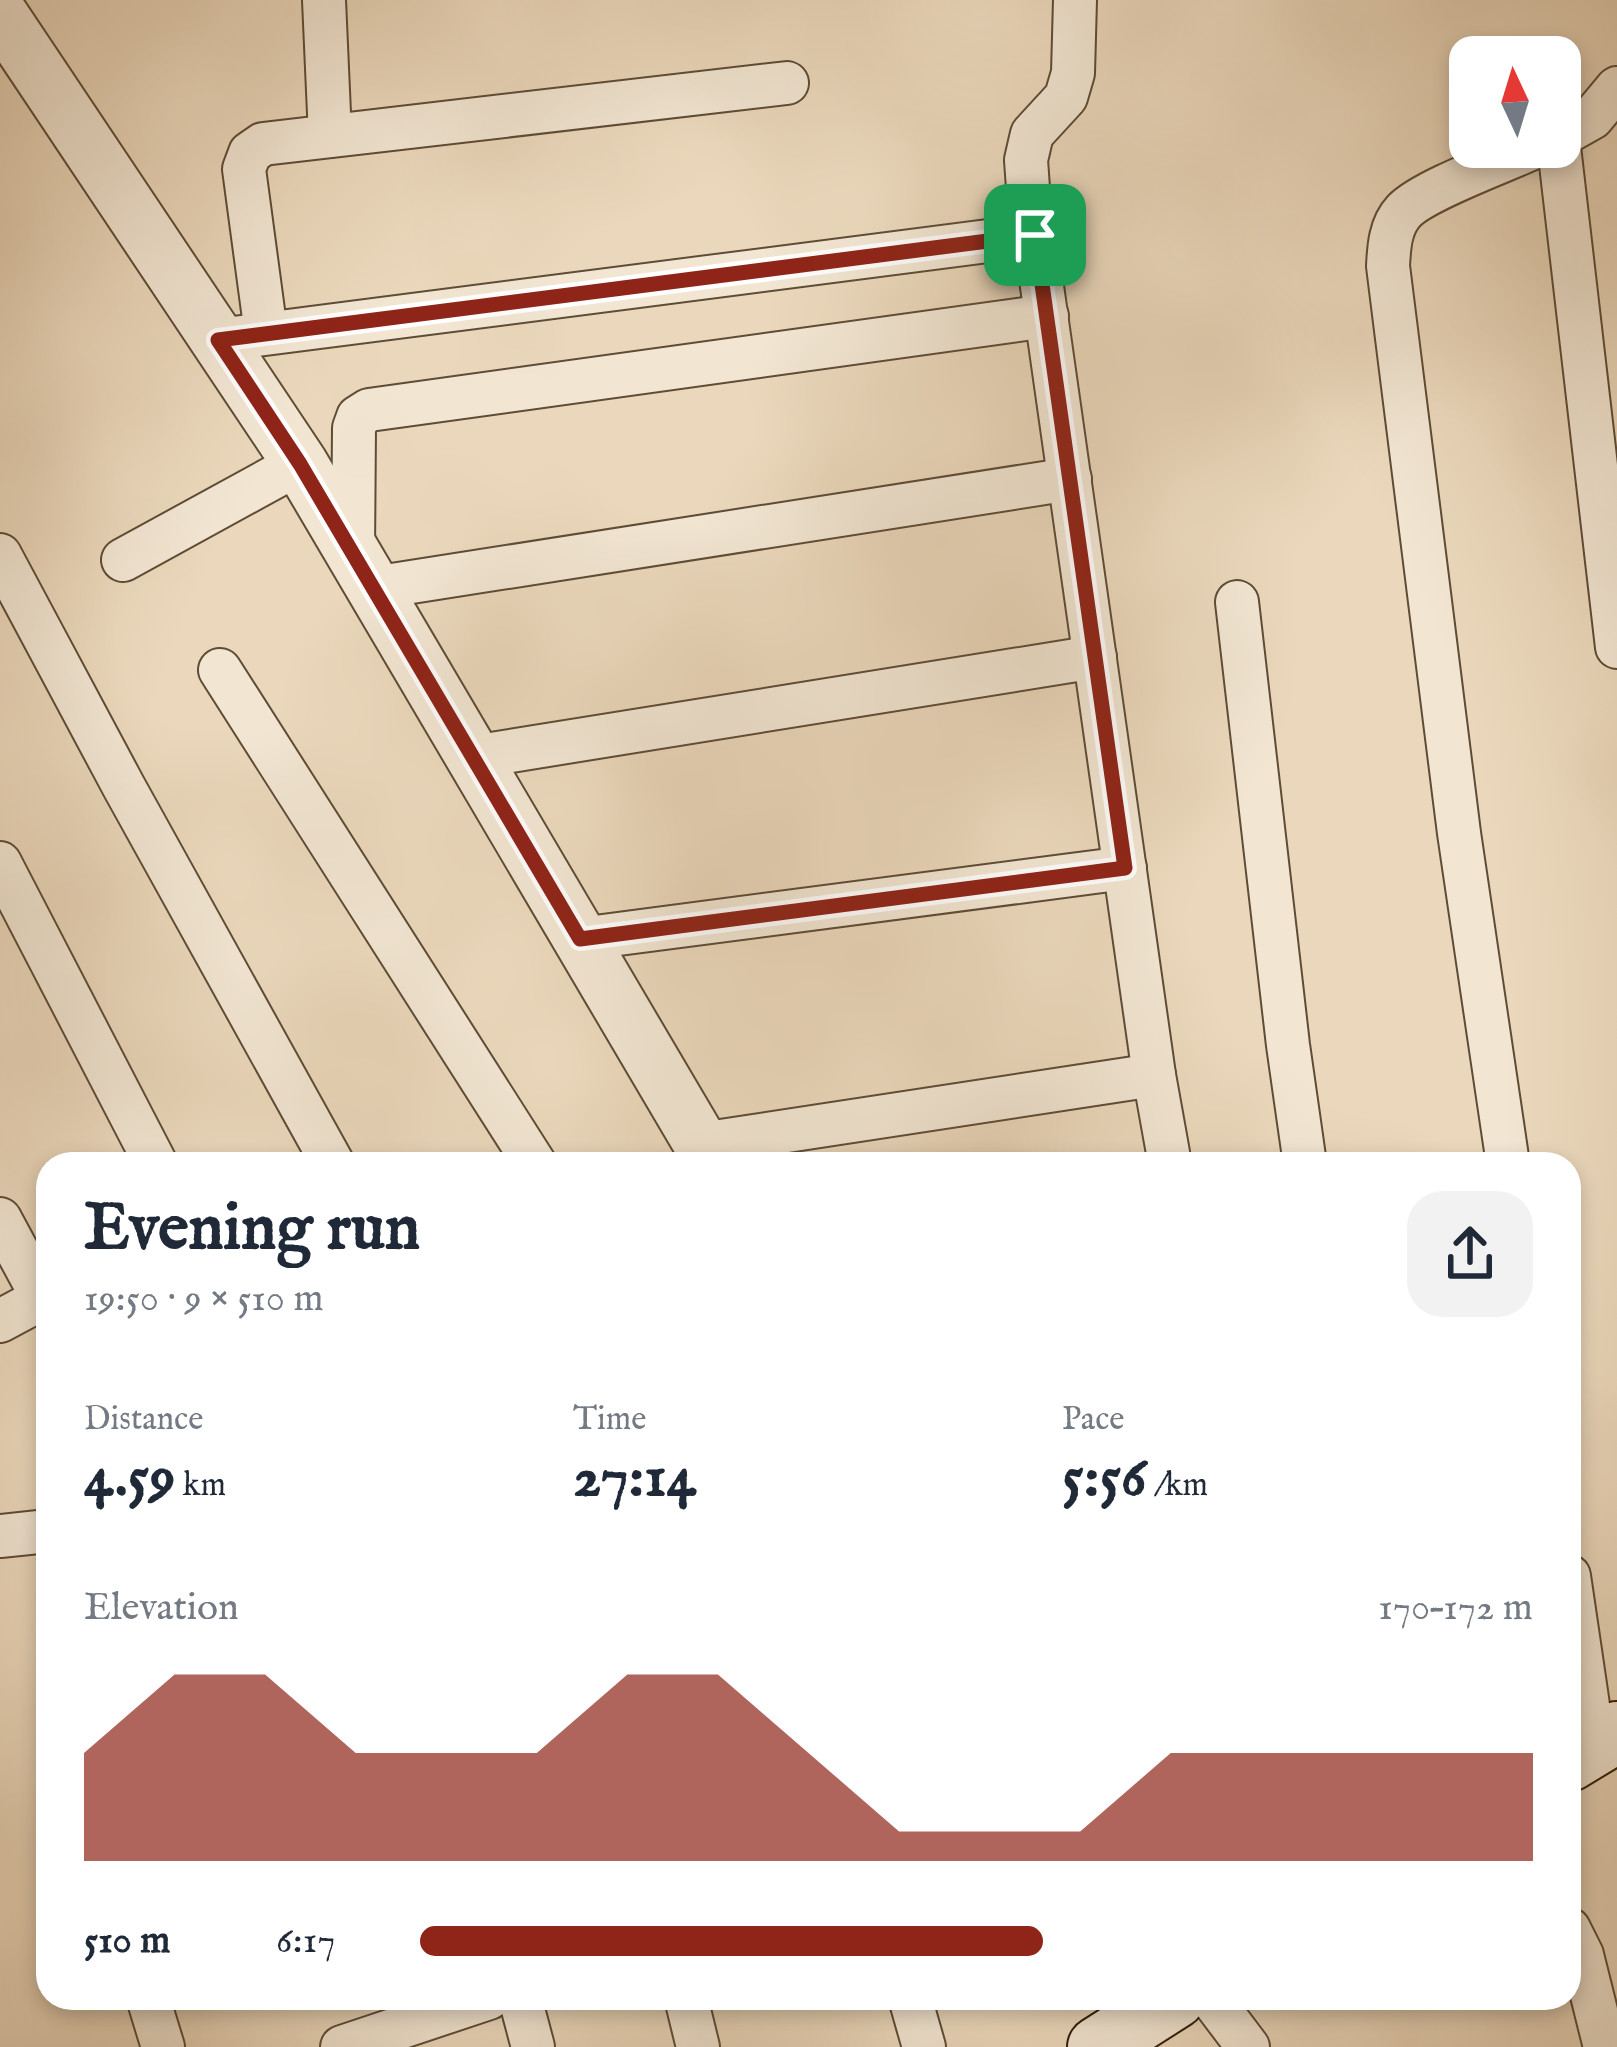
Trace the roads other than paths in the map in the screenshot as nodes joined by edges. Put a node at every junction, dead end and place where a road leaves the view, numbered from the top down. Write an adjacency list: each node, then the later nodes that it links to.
1 (324, 0): 7 (street)
2 (1075, 0): 10 (street)
3 (0, 14): 12 (street)
4 (787, 82): 7 (street)
5 (1617, 88): 6 (street)
6 (1581, 124)
7 (329, 136): 12 (street)
8 (1488, 168): 34 (street)
9 (1561, 168): 19 (street)
10 (1035, 235): 11 (street); 12 (street)
11 (1046, 316): 14 (street); 17 (street)
12 (242, 336): 13 (street)
13 (300, 464): 16 (street); 17 (street)
14 (1070, 479): 17 (street); 20 (street)
15 (0, 555): 28 (street)
16 (123, 560)
17 (363, 570): 22 (street)
18 (1237, 602): 33 (street)
19 (1617, 647)
20 (1095, 656): 22 (street); 24 (street)
21 (220, 670): 29 (street)
22 (473, 757): 25 (street)
23 (0, 863): 27 (street)
24 (1125, 868): 25 (street); 26 (street)
25 (580, 939): 30 (street)
26 (1154, 1076): 31 (street); 32 (street)
27 (150, 1152)
28 (326, 1152)
29 (527, 1152)
30 (706, 1152)
31 (718, 1152)
32 (1168, 1152)
33 (1303, 1152)
34 (1506, 1152)
35 (0, 1219): 36 (street)
36 (36, 1286)
37 (36, 1307): 38 (street)
38 (0, 1321)
39 (36, 1532): 40 (street)
40 (0, 1536)
41 (1581, 1661): 42 (street)
42 (1593, 1746)
43 (1581, 1953): 58 (street)
44 (152, 2010): 51 (street)
45 (453, 2010): 52 (street)
46 (523, 2010): 53 (street)
47 (689, 2010): 54 (street)
48 (913, 2010): 55 (street)
49 (1155, 2010): 56 (main road)
50 (1220, 2010): 57 (street)
51 (163, 2047)
52 (341, 2047)
53 (533, 2047)
54 (698, 2047)
55 (924, 2047)
56 (1098, 2047)
57 (1248, 2047)
58 (1605, 2047)

